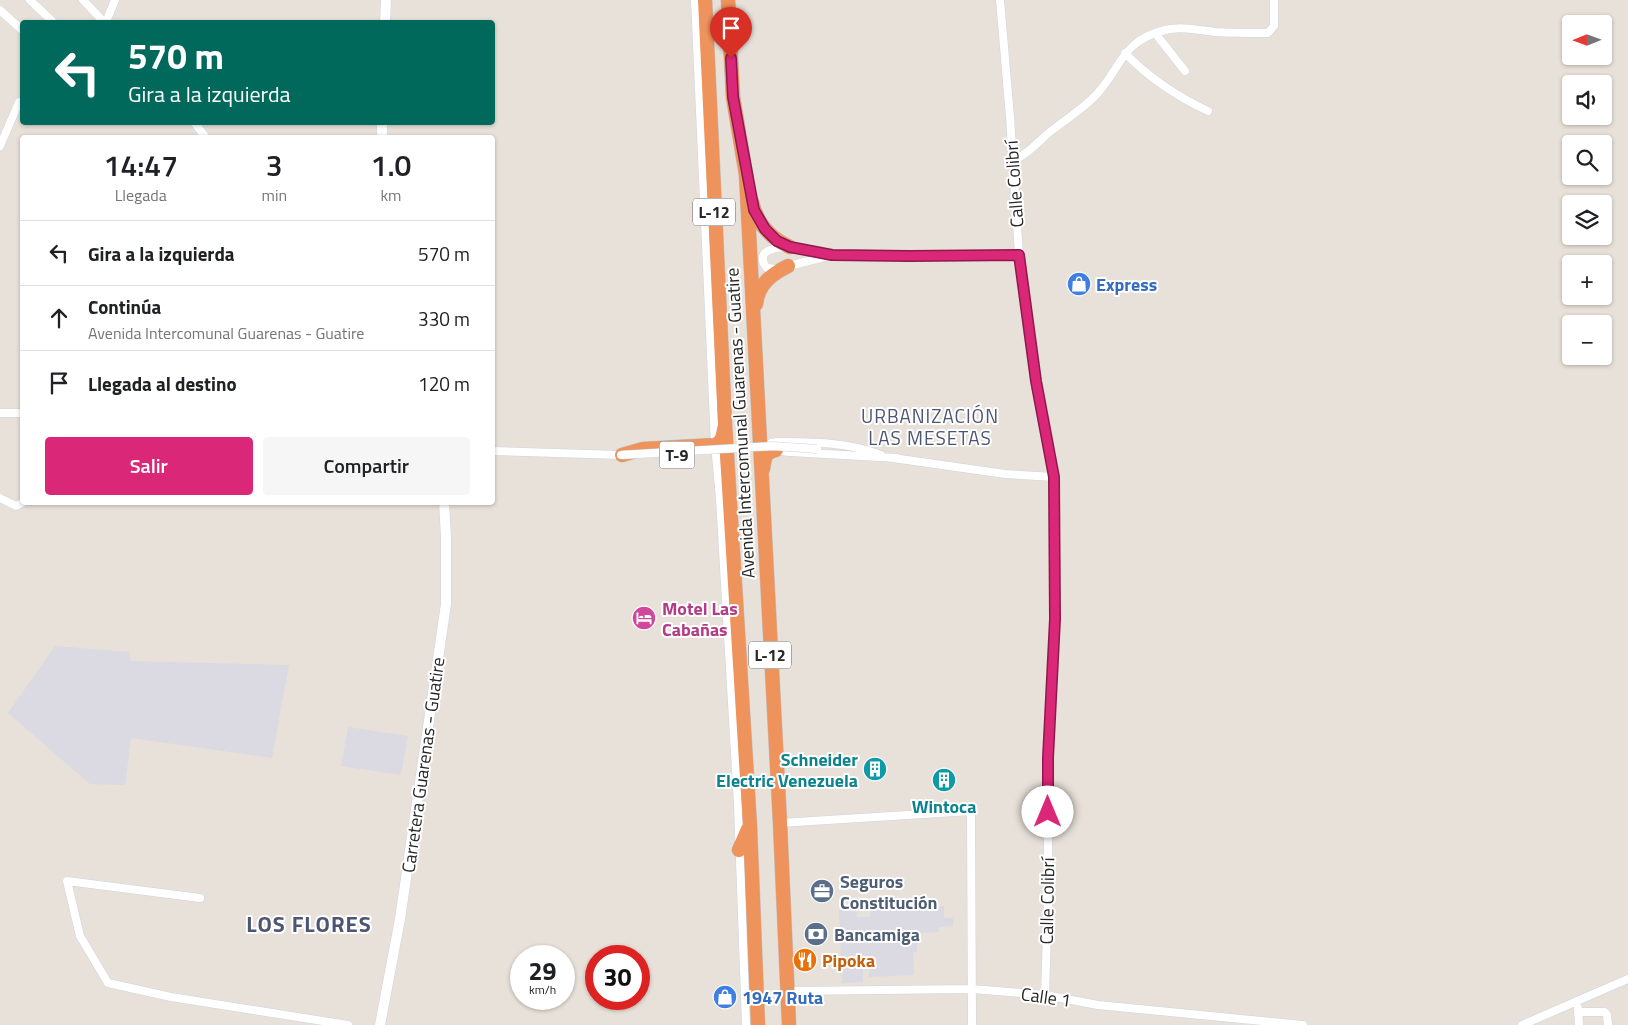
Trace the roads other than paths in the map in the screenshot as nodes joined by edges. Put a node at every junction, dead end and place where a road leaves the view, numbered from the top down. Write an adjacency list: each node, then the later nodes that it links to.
1 (30, 0): 11 (street)
2 (83, 0): 12 (street)
3 (116, 0): 13 (street)
4 (386, 0): 14 (main road)
5 (695, 0): 34 (street, Avenida Intercomunal Guarenas - Guatire / L-12)
6 (706, 0): 32 (highway, Avenida Intercomunal Guarenas - Guatire / L-12)
7 (728, 0): 23 (highway, Avenida Intercomunal Guarenas - Guatire / L-12)
8 (1000, 0): 22 (street, Calle Colibrí)
9 (1274, 0): 16 (street)
10 (0, 10): 15 (street)
11 (51, 20)
12 (103, 20)
13 (106, 20)
14 (385, 20)
15 (20, 28)
16 (1155, 33): 17 (street); 18 (street)
17 (1125, 53): 20 (street); 22 (street)
18 (1185, 70)
19 (19, 102): 21 (street)
20 (1208, 111)
21 (0, 146)
22 (1012, 161): 26 (street, Calle Colibrí)
23 (746, 175): 24 (highway); 28 (highway, Avenida Intercomunal Guarenas - Guatire / L-12)
24 (790, 247): 25 (street); 27 (street)
25 (832, 255): 26 (street); 27 (street)
26 (1019, 255): 40 (street, Calle Colibrí)
27 (788, 266): 28 (highway)
28 (754, 319): 29 (highway, Avenida Intercomunal Guarenas - Guatire / L-12)
29 (757, 410): 33 (highway); 41 (highway, Avenida Intercomunal Guarenas - Guatire / L-12)
30 (0, 413): 31 (street)
31 (20, 413)
32 (725, 423): 34 (highway); 39 (highway, Avenida Intercomunal Guarenas - Guatire / L-12)
33 (776, 446): 37 (street); 38 (street); 41 (highway)
34 (716, 450): 36 (highway, T-9); 39 (highway, T-9); 43 (street, Avenida Intercomunal Guarenas - Guatire / L-12)
35 (495, 451): 36 (street)
36 (621, 455): 37 (street, bridge)
37 (881, 455): 38 (street)
38 (897, 458): 40 (street)
39 (727, 467): 46 (highway, Avenida Intercomunal Guarenas - Guatire / L-12)
40 (1054, 477): 54 (street, Calle Colibrí)
41 (762, 487): 47 (highway, Avenida Intercomunal Guarenas - Guatire / L-12)
42 (0, 498): 44 (street)
43 (720, 499): 46 (highway); 49 (street, Avenida Intercomunal Guarenas - Guatire / L-12)
44 (20, 504)
45 (444, 505): 58 (main road, Carretera Guarenas - Guatire)
46 (731, 526): 48 (highway, Avenida Intercomunal Guarenas - Guatire / L-12)
47 (780, 823): 52 (street); 53 (highway, Avenida Intercomunal Guarenas - Guatire / L-12)
48 (750, 826): 49 (highway); 60 (highway, Avenida Intercomunal Guarenas - Guatire / L-12)
49 (739, 850): 59 (street, Avenida Intercomunal Guarenas - Guatire / L-12)
50 (200, 898): 57 (street)
51 (1628, 979): 55 (street)
52 (972, 989): 53 (street, Calle 1); 54 (street, Calle 1); 62 (street)
53 (788, 991): 61 (highway, Avenida Intercomunal Guarenas - Guatire / L-12)
54 (1045, 995): 63 (street, Calle 1)
55 (1578, 1001): 56 (street); 64 (street)
56 (1578, 1012): 65 (street); 66 (street)
57 (348, 1025)
58 (380, 1025)
59 (746, 1025)
60 (758, 1025)
61 (789, 1025)
62 (972, 1025)
63 (1303, 1025)
64 (1522, 1025)
65 (1579, 1025)
66 (1608, 1025)

